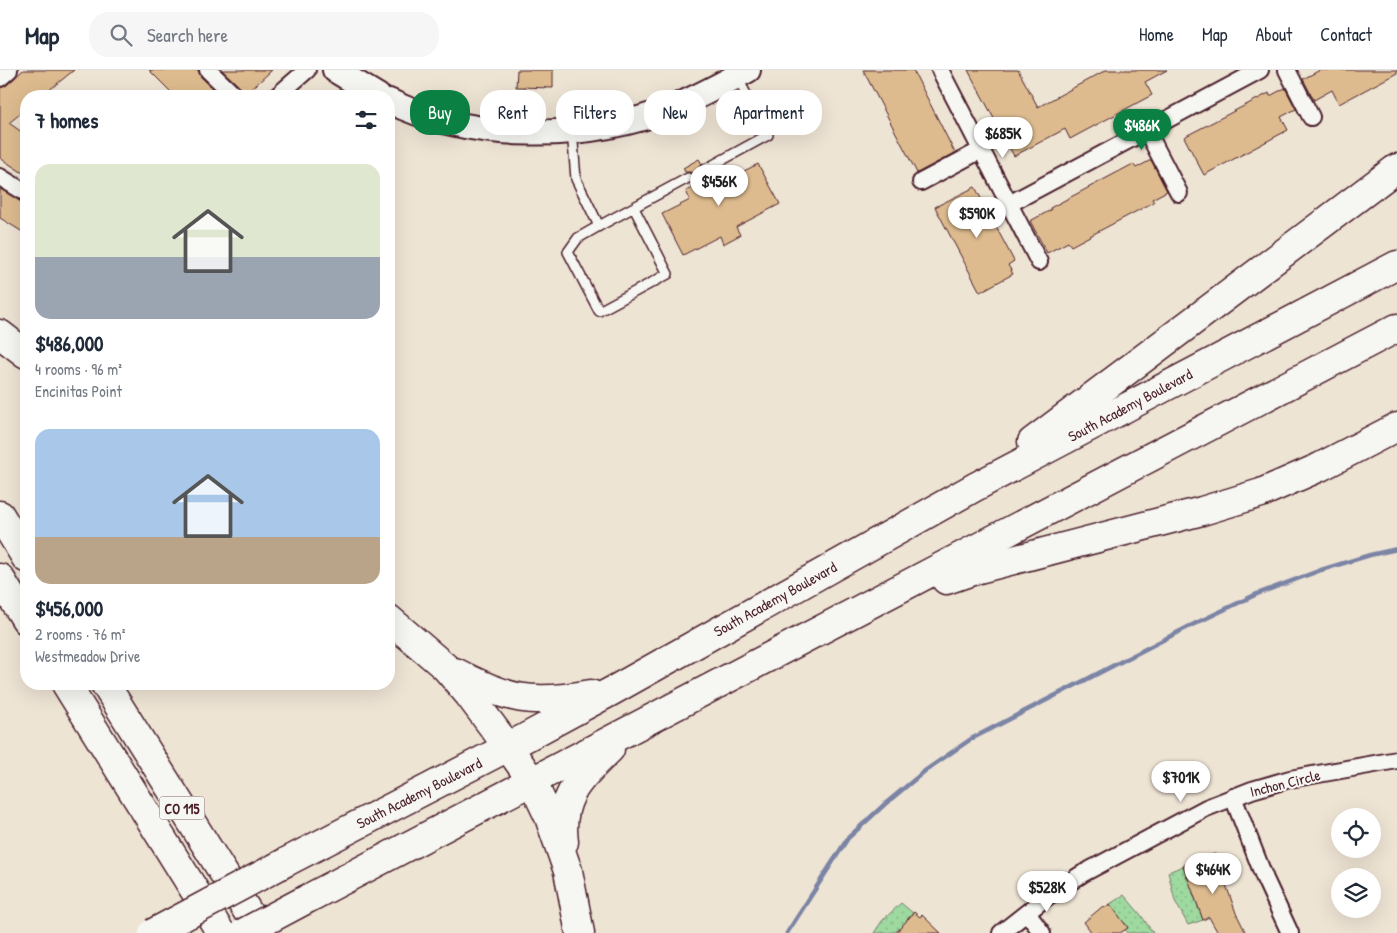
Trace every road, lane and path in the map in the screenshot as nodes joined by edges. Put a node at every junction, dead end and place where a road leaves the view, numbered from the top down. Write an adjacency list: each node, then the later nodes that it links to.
1 (9, 70): 10 (street)
2 (208, 70): 11 (street)
3 (307, 70): 12 (street)
4 (335, 70): 13 (street)
5 (940, 70): 20 (street)
6 (1260, 70): 9 (street)
7 (1287, 70): 15 (street)
8 (743, 73): 16 (street); 22 (lane)
9 (1234, 76): 17 (street)
10 (0, 78)
11 (229, 90)
12 (284, 90)
13 (368, 90)
14 (395, 104): 18 (street)
15 (1311, 117)
16 (634, 120)
17 (1147, 131): 27 (street); 28 (street)
18 (556, 132)
19 (572, 135): 30 (lane)
20 (981, 150): 25 (street); 28 (street)
21 (1397, 168): 37 (highway)
22 (704, 170)
23 (0, 177): 26 (street)
24 (688, 178): 29 (lane)
25 (921, 182)
26 (20, 189)
27 (1180, 192)
28 (1009, 204): 31 (street)
29 (634, 208): 30 (lane); 30 (lane)
30 (599, 226)
31 (1039, 262)
32 (1397, 265): 37 (highway, South Academy Boulevard)
33 (1397, 328): 42 (highway)
34 (0, 334): 35 (highway)
35 (20, 349)
36 (1397, 427): 42 (highway)
37 (975, 487): 47 (highway, South Academy Boulevard)
38 (0, 515): 39 (highway)
39 (20, 548)
40 (0, 578): 41 (highway)
41 (20, 610)
42 (844, 619): 48 (highway)
43 (395, 624): 44 (highway)
44 (445, 667): 47 (highway); 49 (highway)
45 (70, 690): 56 (highway, CO 115)
46 (109, 690): 58 (highway, CO 115)
47 (612, 691): 49 (highway, South Academy Boulevard)
48 (628, 731): 51 (highway); 53 (highway)
49 (508, 747): 51 (highway); 55 (highway, South Academy Boulevard, bridge)
50 (1397, 760): 52 (street, Inchon Circle)
51 (532, 781): 53 (highway); 57 (highway, bridge)
52 (1233, 797): 54 (street, Inchon Circle); 62 (street)
53 (568, 871): 59 (highway)
54 (1027, 913): 60 (street, Inchon Circle); 61 (street)
55 (152, 933)
56 (221, 933)
57 (243, 933)
58 (261, 933)
59 (580, 933)
60 (1001, 933)
61 (1042, 933)
62 (1290, 933)

